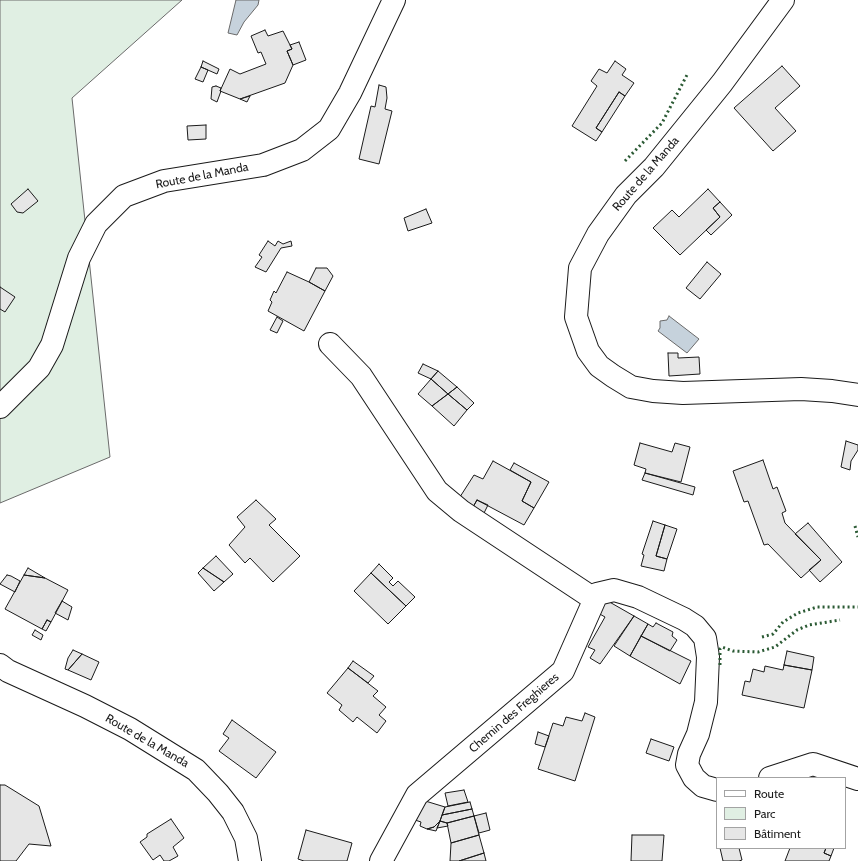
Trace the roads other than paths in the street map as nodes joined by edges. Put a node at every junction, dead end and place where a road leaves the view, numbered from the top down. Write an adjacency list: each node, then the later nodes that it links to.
1 (394, 0): 5 (main road, Route de la Manda)
2 (783, 0): 4 (main road, Route de la Manda)
3 (330, 344): 6 (main road)
4 (858, 395)
5 (0, 407)
6 (594, 599): 10 (main road); 12 (main road, Chemin des Freghieres)
7 (0, 665): 11 (main road, Route de la Manda)
8 (773, 777): 9 (main road)
9 (858, 779)
10 (716, 790)
11 (250, 861)
12 (381, 861)

